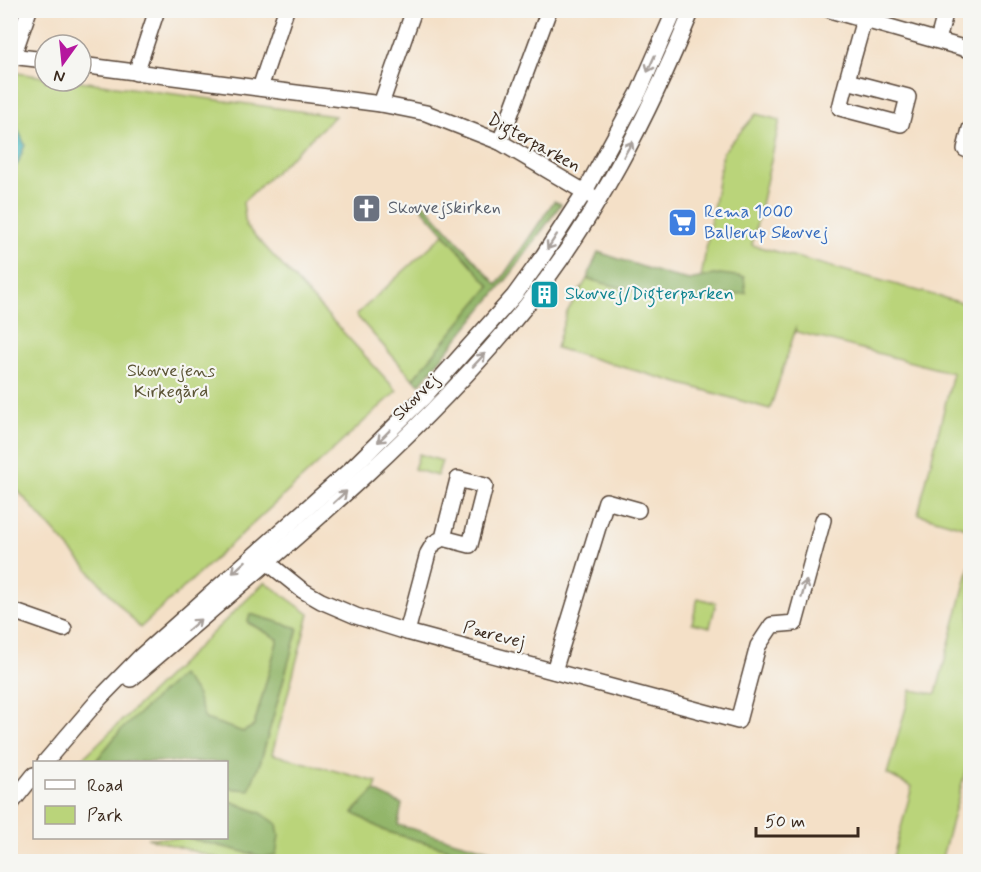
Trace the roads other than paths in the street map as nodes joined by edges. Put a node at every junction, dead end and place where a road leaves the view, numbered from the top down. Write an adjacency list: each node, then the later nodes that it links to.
1 (29, 10): 13 (street)
2 (157, 10): 16 (street)
3 (286, 10): 18 (street)
4 (414, 10): 19 (street)
5 (549, 10): 21 (street)
6 (675, 10): 23 (street, Skovvej, one-way to 23)
7 (693, 10): 24 (street, Skovvej, one-way to 7)
8 (830, 10): 10 (street)
9 (946, 10): 11 (street)
10 (864, 19): 11 (street); 17 (street)
11 (938, 40): 12 (street)
12 (970, 50)
13 (12, 56): 14 (street)
14 (33, 59)
15 (93, 67): 16 (street, Digterparken)
16 (136, 73): 18 (street, Digterparken)
17 (847, 81)
18 (260, 88): 19 (street, Digterparken)
19 (381, 104): 21 (street, Digterparken)
20 (970, 129): 22 (street)
21 (500, 142): 23 (street, Digterparken)
22 (970, 151)
23 (584, 193): 24 (street, Digterparken); 28 (street, Skovvej, one-way to 28)
24 (599, 200): 28 (street, Skovvej, one-way to 24)
25 (638, 510): 32 (street)
26 (824, 519): 32 (street, Pærevej, one-way to 26)
27 (443, 538): 31 (street)
28 (262, 556): 31 (street, Pærevej); 33 (street, Skovvej)
29 (10, 610): 30 (street)
30 (64, 629)
31 (406, 632): 32 (street, Pærevej)
32 (554, 670)
33 (46, 761)
34 (33, 776): 35 (street)
35 (10, 805)

